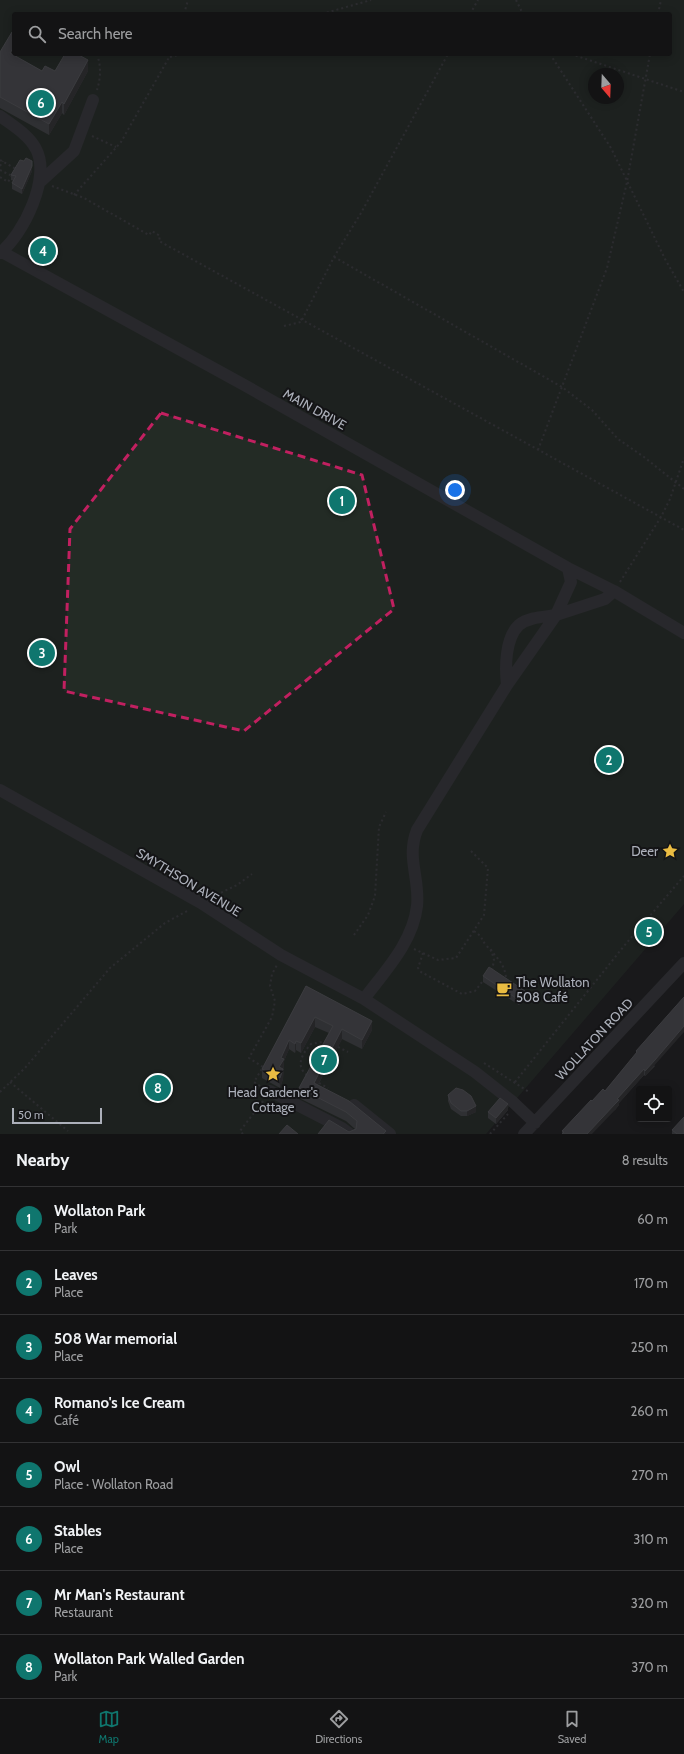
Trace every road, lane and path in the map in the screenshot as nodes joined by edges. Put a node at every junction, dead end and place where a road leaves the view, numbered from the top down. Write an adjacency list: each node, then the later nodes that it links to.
1 (188, 0): 6 (path)
2 (371, 0): 7 (path)
3 (478, 0): 8 (path)
4 (516, 0): 9 (path)
5 (661, 0): 10 (path)
6 (185, 12)
7 (329, 12)
8 (471, 12)
9 (522, 12)
10 (658, 12)
11 (97, 56): 20 (path)
12 (174, 56): 17 (path)
13 (447, 56): 33 (path)
14 (551, 56): 30 (path)
15 (577, 56): 18 (path)
16 (650, 56): 18 (path)
17 (170, 57): 23 (path)
18 (645, 78): 19 (path); 30 (path)
19 (684, 92)
20 (93, 100): 22 (street)
21 (0, 116): 29 (street)
22 (82, 132): 23 (path); 29 (street)
23 (116, 147): 31 (path)
24 (1, 161): 25 (path); 27 (path)
25 (0, 166)
26 (0, 170): 27 (path)
27 (12, 176): 28 (path)
28 (0, 177)
29 (40, 182): 31 (path); 32 (street)
30 (627, 182): 34 (path); 37 (path)
31 (74, 195): 35 (path)
32 (0, 252): 44 (street, MAIN DRIVE)
33 (334, 257): 35 (path); 37 (path)
34 (684, 292)
35 (302, 320): 36 (path); 38 (path)
36 (284, 326)
37 (562, 387): 38 (path); 40 (path)
38 (538, 450): 42 (path)
39 (684, 458): 40 (path)
40 (675, 483): 41 (path); 42 (path)
41 (684, 489)
42 (661, 517): 43 (path); 45 (path)
43 (684, 530)
44 (568, 568): 45 (street, MAIN DRIVE); 46 (street)
45 (614, 591): 46 (street); 47 (street, MAIN DRIVE)
46 (556, 616): 48 (street); 48 (street)
47 (684, 632)
48 (507, 685): 57 (street)
49 (0, 790): 54 (street, SMYTHSON AVENUE)
50 (386, 812): 56 (path)
51 (470, 850): 55 (path)
52 (252, 874): 54 (path)
53 (684, 876): 71 (path)
54 (201, 903): 65 (street, SMYTHSON AVENUE); 70 (path)
55 (474, 931): 58 (path); 59 (path)
56 (354, 935)
57 (404, 943): 59 (path); 65 (street)
58 (490, 948): 61 (path); 64 (path)
59 (423, 953): 63 (path)
60 (684, 963): 80 (street, WOLLATON ROAD)
61 (492, 971)
62 (272, 974): 75 (path)
63 (482, 982)
64 (506, 982)
65 (364, 999): 79 (street, SMYTHSON AVENUE)
66 (329, 1042): 69 (path)
67 (338, 1047): 68 (path)
68 (348, 1052)
69 (309, 1078)
70 (10, 1082): 76 (path); 81 (path)
71 (515, 1082)
72 (319, 1083): 73 (path)
73 (328, 1088)
74 (526, 1090): 77 (path)
75 (270, 1091): 82 (path); 83 (street)
76 (0, 1092)
77 (528, 1092)
78 (354, 1105): 84 (street)
79 (516, 1106): 80 (street, SMYTHSON AVENUE); 85 (path)
80 (535, 1123): 86 (street, WOLLATON ROAD)
81 (68, 1131)
82 (243, 1134)
83 (350, 1134)
84 (390, 1134)
85 (490, 1134)
86 (524, 1134)

